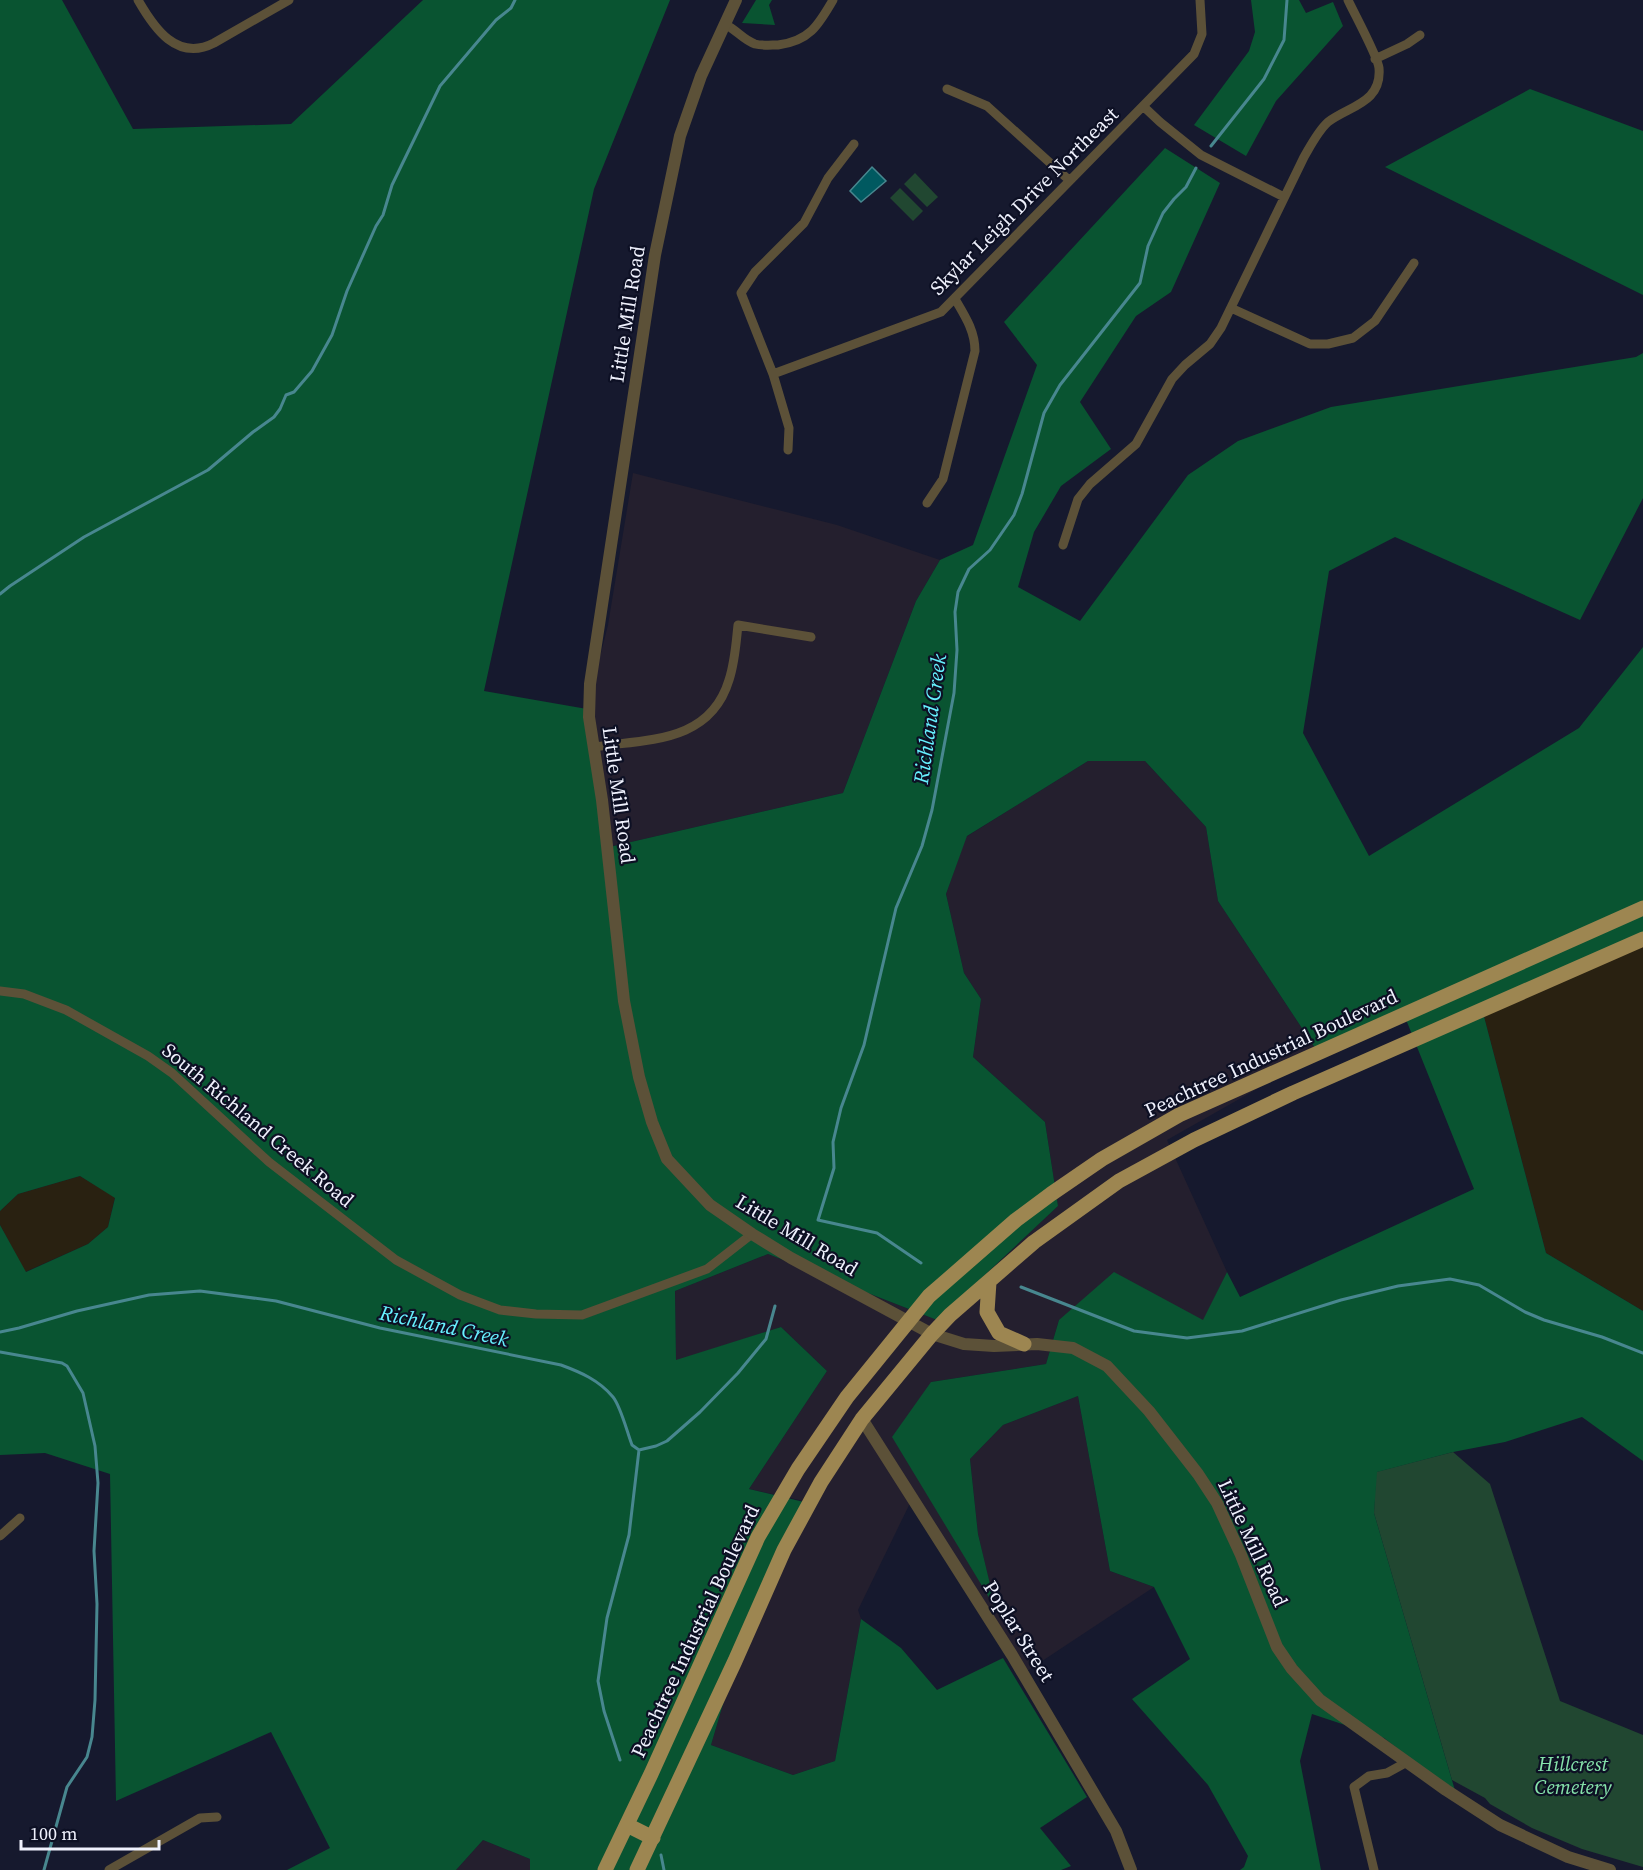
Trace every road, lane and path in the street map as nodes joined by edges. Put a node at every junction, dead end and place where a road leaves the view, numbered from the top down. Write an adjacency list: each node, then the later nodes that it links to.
1 (138, 0): 2 (street)
2 (289, 0)
3 (736, 0): 7 (street, Little Mill Road)
4 (833, 0): 7 (street)
5 (1200, 0): 11 (street, Skylar Leigh Drive Northeast)
6 (1348, 0): 9 (street)
7 (724, 24): 23 (street, Little Mill Road)
8 (1420, 35): 9 (street)
9 (1376, 59): 14 (street)
10 (947, 89): 13 (street)
11 (1143, 106): 13 (street, Skylar Leigh Drive Northeast); 14 (street)
12 (854, 144): 18 (street)
13 (1069, 180): 16 (street, Skylar Leigh Drive Northeast)
14 (1284, 198): 17 (street)
15 (1414, 263): 17 (street)
16 (955, 298): 18 (street, Skylar Leigh Drive Northeast); 20 (street)
17 (1231, 308): 21 (street)
18 (773, 374): 19 (street)
19 (788, 450)
20 (927, 503)
21 (1063, 545)
22 (811, 637): 23 (street)
23 (594, 747): 29 (street, Little Mill Road)
24 (1643, 908): 27 (main road, Peachtree Industrial Boulevard)
25 (1643, 939): 28 (main road)
26 (0, 991): 29 (street, South Richland Creek Road)
27 (1406, 1013): 28 (main road); 31 (main road, Peachtree Industrial Boulevard)
28 (1417, 1038): 30 (main road)
29 (752, 1234): 31 (street, Little Mill Road)
30 (989, 1282): 32 (main road); 33 (main road)
31 (909, 1320): 32 (street, Little Mill Road); 39 (main road, Peachtree Industrial Boulevard)
32 (932, 1334): 33 (street, Little Mill Road); 34 (main road)
33 (1024, 1344): 37 (street, Little Mill Road)
34 (862, 1419): 40 (main road); 44 (street, Poplar Street)
35 (20, 1518): 36 (street)
36 (0, 1536)
37 (1407, 1762): 45 (street); 46 (street, Little Mill Road)
38 (217, 1817): 41 (street)
39 (627, 1825): 40 (main road); 42 (main road, Peachtree Industrial Boulevard)
40 (653, 1838): 43 (main road)
41 (109, 1870)
42 (605, 1870)
43 (638, 1870)
44 (1131, 1870)
45 (1374, 1870)
46 (1610, 1870)

